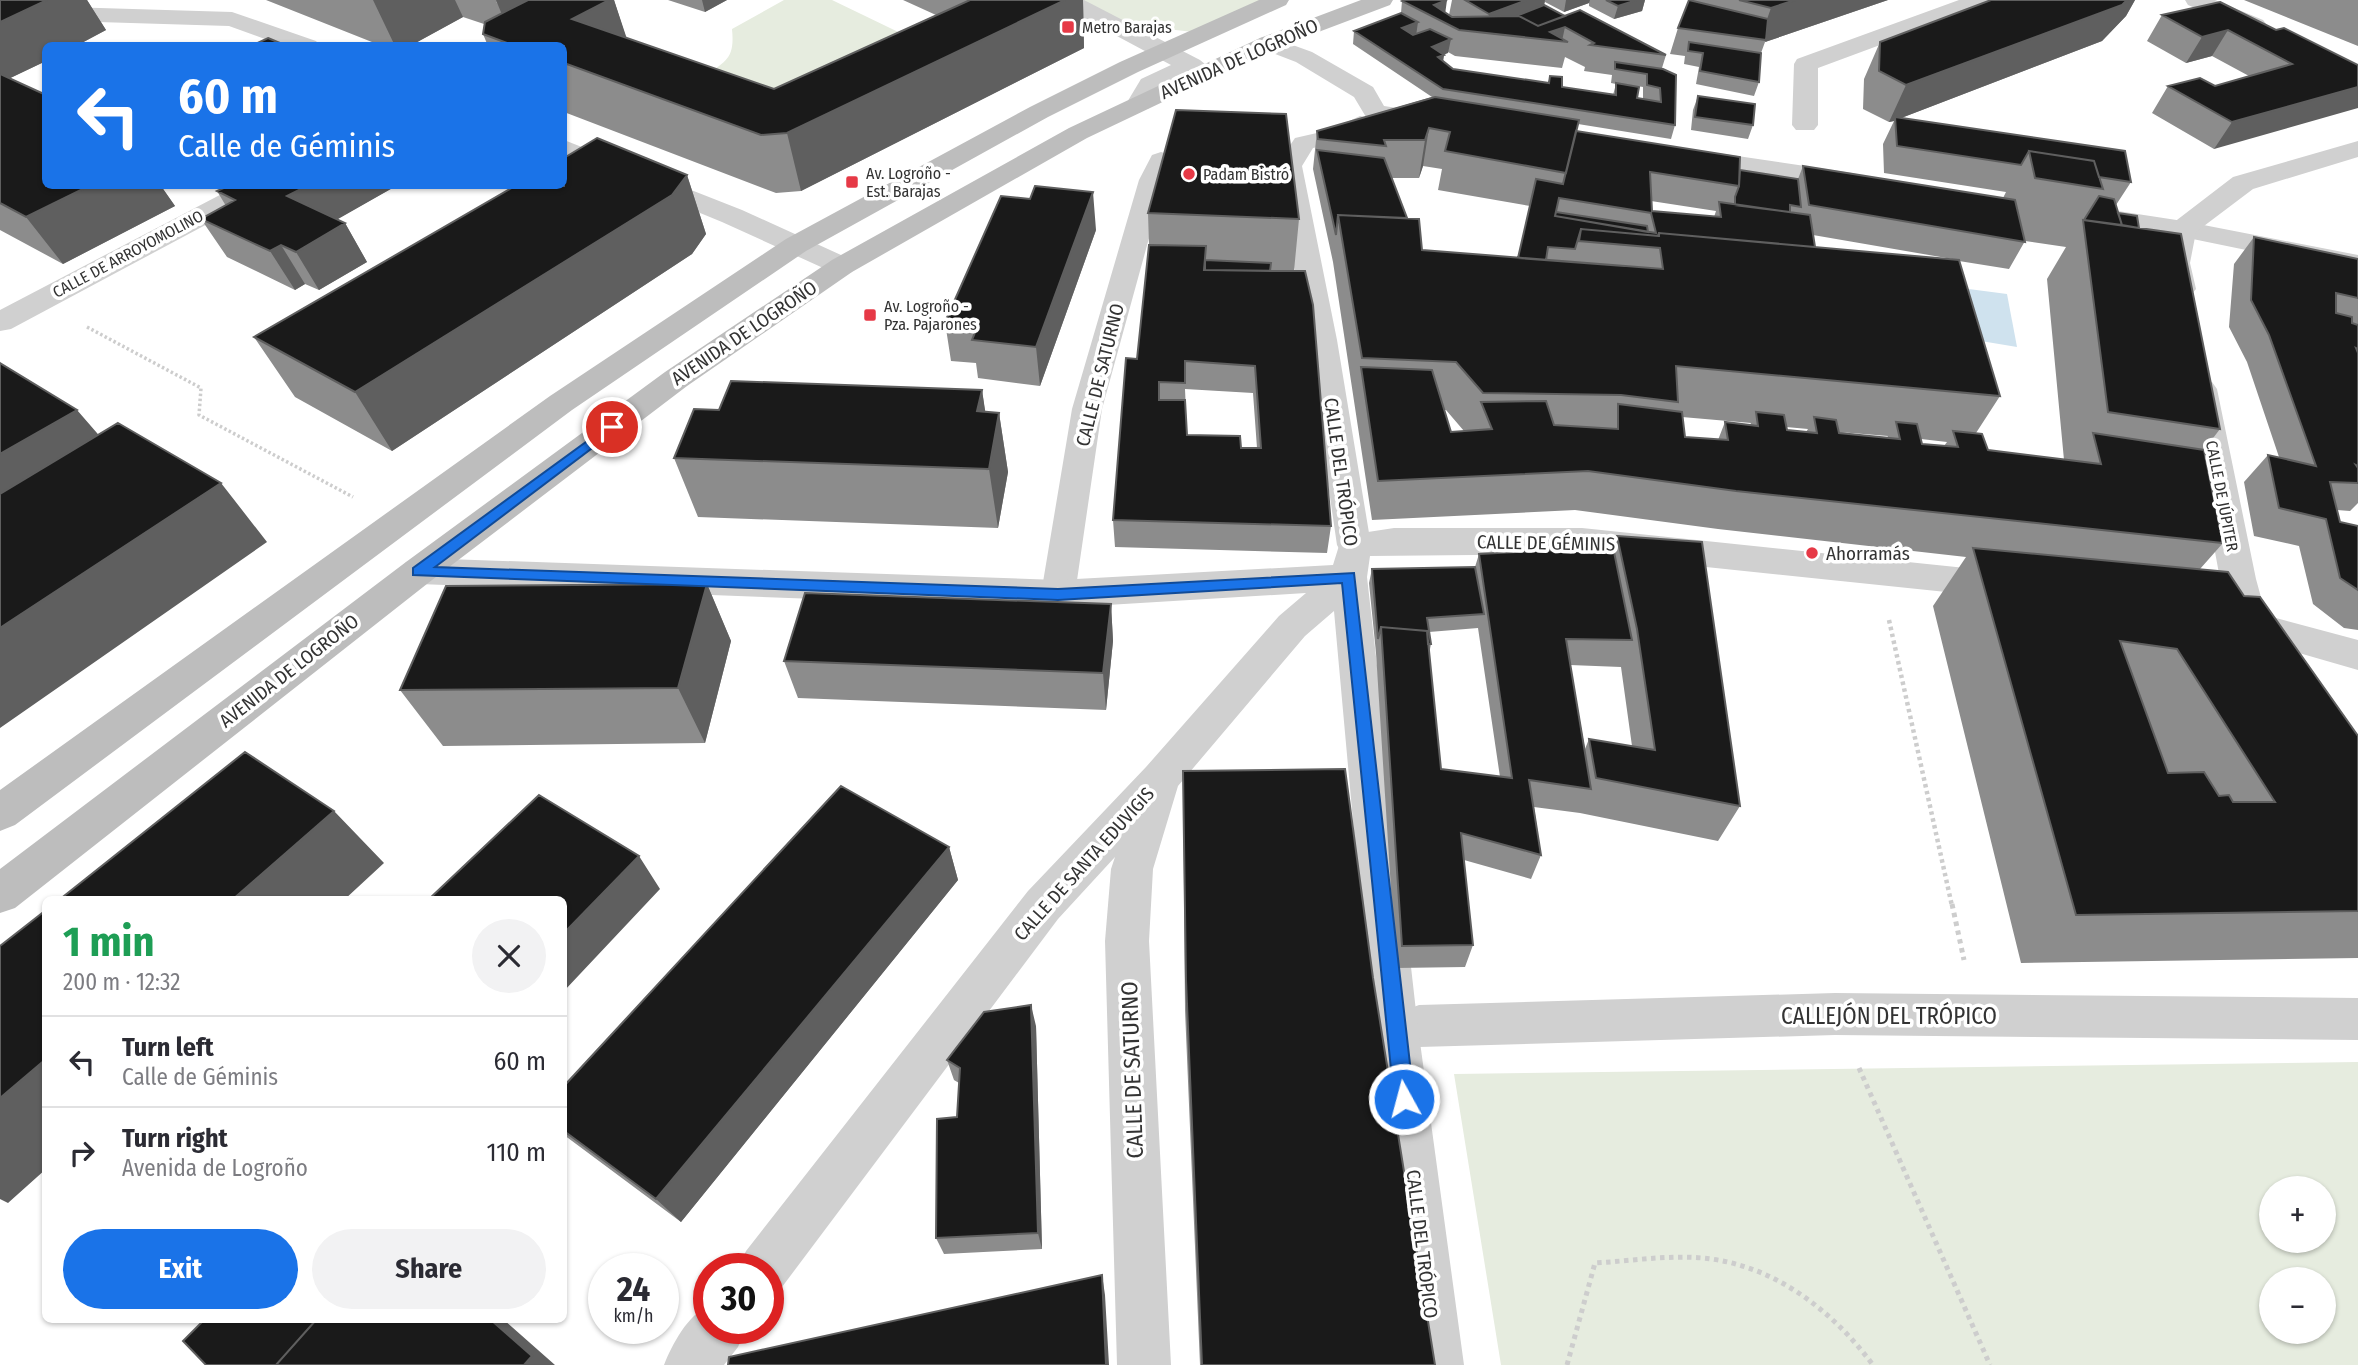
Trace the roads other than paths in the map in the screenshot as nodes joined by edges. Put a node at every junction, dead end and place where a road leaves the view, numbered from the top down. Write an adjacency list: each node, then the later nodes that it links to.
1 (1068, 0): 10 (street)
2 (1278, 0): 10 (main road, AVENIDA DE LOGROÑO)
3 (1382, 0): 9 (main road, AVENIDA DE LOGROÑO)
4 (1980, 0): 14 (street)
5 (2196, 0): 7 (street)
6 (0, 12): 8 (street)
7 (2271, 32)
8 (297, 42)
9 (1268, 43): 11 (main road, AVENIDA DE LOGROÑO); 12 (street)
10 (1165, 50): 11 (street); 23 (main road, AVENIDA DE LOGROÑO)
11 (1198, 69): 25 (main road, AVENIDA DE LOGROÑO)
12 (1375, 112): 13 (street); 29 (street, CALLE DEL TRÓPICO)
13 (1461, 124)
14 (1805, 125)
15 (567, 149): 23 (street)
16 (2358, 149): 22 (street)
17 (1668, 154): 19 (street)
18 (1161, 160): 32 (street, CALLE DE SATURNO)
19 (1874, 184)
20 (251, 189): 27 (street, CALLE DE ARROYOMOLINO)
21 (2064, 211): 22 (street)
22 (2183, 229): 24 (street); 26 (street)
23 (796, 245): 25 (street); 38 (main road, AVENIDA DE LOGROÑO)
24 (2358, 264)
25 (842, 266): 30 (main road, AVENIDA DE LOGROÑO)
26 (2187, 318)
27 (0, 322)
28 (2195, 359): 34 (street, CALLE DE JÚPITER)
29 (1351, 561): 31 (street, CALLE DE GÉMINIS); 32 (street, CALLE DE GÉMINIS); 37 (street, CALLE DE SANTA EDUVIGIS); 46 (street, CALLE DEL TRÓPICO)
30 (419, 571): 32 (street, CALLE DE GÉMINIS); 39 (main road, AVENIDA DE LOGROÑO)
31 (2041, 589)
32 (1058, 594)
33 (2201, 611): 34 (street)
34 (2250, 625): 35 (street); 36 (street)
35 (2358, 655)
36 (2279, 671)
37 (1160, 779): 42 (street, CALLE DE SANTA EDUVIGIS); 45 (street, CALLE DE SATURNO)
38 (0, 813)
39 (0, 894)
40 (2358, 1019): 41 (street, CALLEJÓN DEL TRÓPICO)
41 (1419, 1026)
42 (776, 1253)
43 (707, 1344): 44 (street)
44 (691, 1365)
45 (1144, 1365)
46 (1437, 1365)

